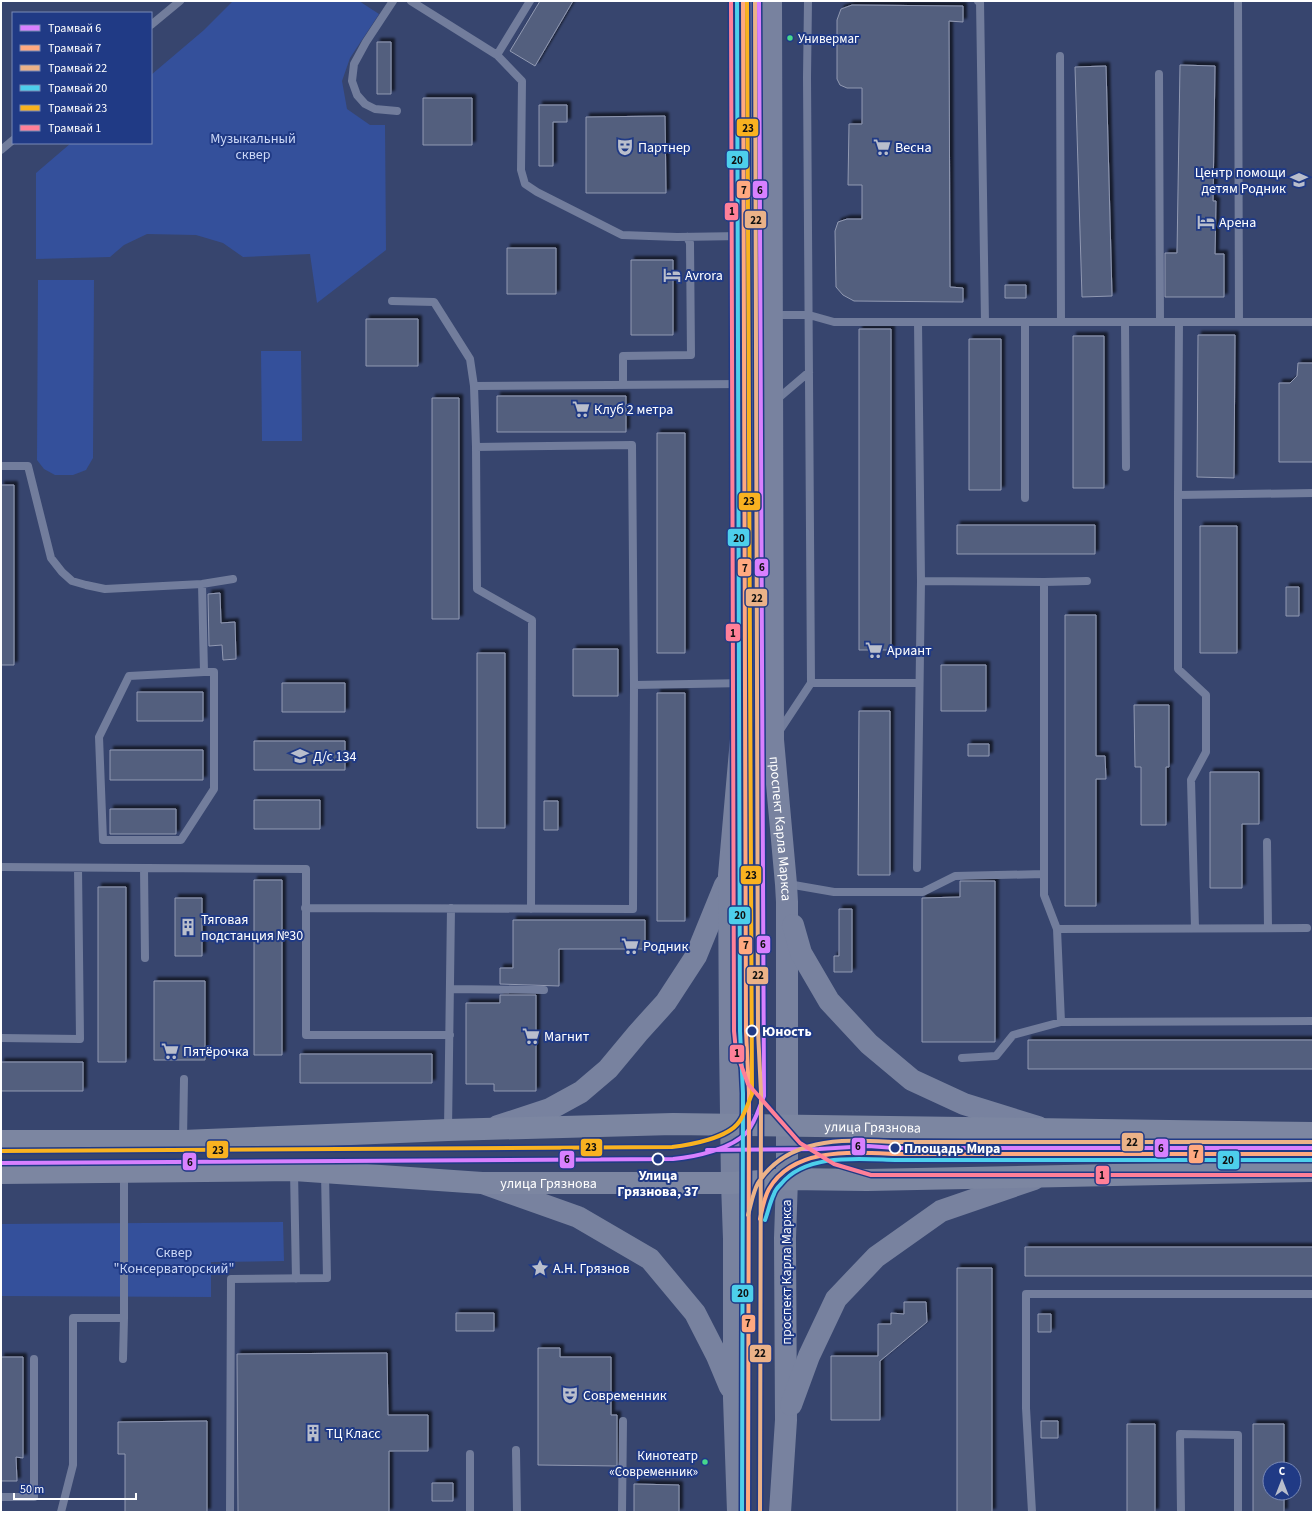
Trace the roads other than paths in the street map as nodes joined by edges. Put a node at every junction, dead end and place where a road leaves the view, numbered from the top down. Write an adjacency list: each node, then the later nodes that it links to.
1 (180, 1): 10 (lane)
2 (393, 1): 14 (lane)
3 (411, 1): 11 (lane)
4 (530, 1): 11 (lane)
5 (743, 1): 17 (main road)
6 (771, 1): 20 (main road, проспект Карла Маркса)
7 (808, 1): 21 (lane)
8 (979, 1): 23 (lane)
9 (1238, 1): 29 (lane)
10 (152, 24)
11 (497, 55): 18 (lane)
12 (1060, 56): 25 (lane)
13 (1158, 74): 27 (lane)
14 (397, 111)
15 (12, 141): 16 (lane)
16 (1, 150)
17 (744, 236): 18 (lane); 32 (main road)
18 (687, 237): 33 (lane)
19 (392, 301): 34 (lane)
20 (771, 315): 21 (lane); 35 (main road, проспект Карла Маркса)
21 (809, 315): 22 (lane); 31 (lane)
22 (918, 322): 23 (lane); 43 (lane)
23 (985, 322): 24 (lane)
24 (1025, 322): 25 (lane); 41 (lane)
25 (1061, 322): 26 (lane)
26 (1125, 322): 27 (lane); 38 (lane)
27 (1160, 322): 28 (lane)
28 (1179, 322): 29 (lane); 40 (lane)
29 (1239, 322): 30 (lane)
30 (1313, 322)
31 (809, 372): 35 (lane); 49 (lane)
32 (744, 384): 33 (lane); 48 (main road)
33 (623, 385): 34 (lane)
34 (474, 386): 36 (lane)
35 (772, 404): 52 (main road, проспект Карла Маркса)
36 (476, 447): 51 (lane); 63 (lane)
37 (1, 466): 46 (lane)
38 (1126, 468)
39 (1313, 493): 40 (lane)
40 (1178, 495): 64 (lane)
41 (1025, 498)
42 (233, 579): 46 (lane)
43 (921, 581): 45 (lane); 50 (lane)
44 (1087, 581): 45 (lane)
45 (1044, 582): 58 (lane)
46 (202, 584): 47 (lane)
47 (204, 672): 47 (lane)
48 (746, 683): 51 (lane); 59 (main road)
49 (811, 683): 50 (lane); 52 (lane)
50 (919, 683): 57 (lane)
51 (634, 685): 63 (lane)
52 (773, 740): 60 (main road, проспект Карла Маркса)
53 (1267, 842): 65 (lane)
54 (1, 867): 55 (lane)
55 (78, 868): 56 (lane); 74 (lane)
56 (144, 868): 61 (lane); 68 (lane)
57 (917, 868)
58 (1044, 874): 60 (lane); 67 (lane)
59 (729, 875): 77 (main road); 80 (main road)
60 (787, 893): 78 (main road, проспект Карла Маркса); 79 (main road)
61 (305, 908): 62 (lane); 73 (lane)
62 (450, 908): 63 (lane); 69 (lane)
63 (531, 909)
64 (1196, 928): 65 (lane); 67 (lane)
65 (1268, 928): 66 (lane)
66 (1307, 928)
67 (1058, 929): 72 (lane)
68 (144, 958)
69 (450, 989): 70 (lane); 73 (lane)
70 (544, 990)
71 (1313, 1021): 72 (lane)
72 (1061, 1022): 75 (lane)
73 (450, 1035): 81 (lane)
74 (1, 1038)
75 (962, 1058)
76 (184, 1079): 84 (lane)
77 (731, 1124): 78 (main road, улица Грязнова); 80 (main road, улица Грязнова); 93 (main road)
78 (786, 1125): 79 (main road, улица Грязнова); 91 (main road, проспект Карла Маркса)
79 (1043, 1128): 82 (main road, улица Грязнова)
80 (491, 1129): 81 (main road, улица Грязнова)
81 (448, 1130): 84 (main road, улица Грязнова)
82 (1313, 1133)
83 (1, 1141): 84 (main road, улица Грязнова)
84 (183, 1141)
85 (294, 1170): 87 (main road, улица Грязнова); 88 (main road, улица Грязнова); 94 (lane)
86 (1313, 1171): 90 (main road, улица Грязнова)
87 (124, 1172): 89 (main road, улица Грязнова); 96 (lane)
88 (325, 1172): 92 (main road, улица Грязнова); 94 (lane)
89 (1, 1173)
90 (1042, 1176): 91 (main road, улица Грязнова); 100 (main road)
91 (787, 1179): 93 (main road, улица Грязнова); 100 (main road, проспект Карла Маркса)
92 (482, 1183): 93 (main road, улица Грязнова); 99 (main road)
93 (732, 1184): 99 (main road)
94 (296, 1279): 106 (lane)
95 (1313, 1294): 112 (lane)
96 (124, 1318): 98 (lane); 105 (lane)
97 (34, 1359): 104 (lane)
98 (123, 1359)
99 (734, 1398): 110 (main road)
100 (786, 1420): 111 (main road, проспект Карла Маркса)
101 (623, 1421): 109 (lane)
102 (516, 1450): 108 (lane)
103 (470, 1454): 107 (lane)
104 (1, 1497)
105 (60, 1512)
106 (230, 1512)
107 (470, 1512)
108 (517, 1512)
109 (622, 1512)
110 (738, 1512)
111 (780, 1512)
112 (1032, 1512)
113 (1181, 1512): 114 (lane)
114 (1238, 1512)

